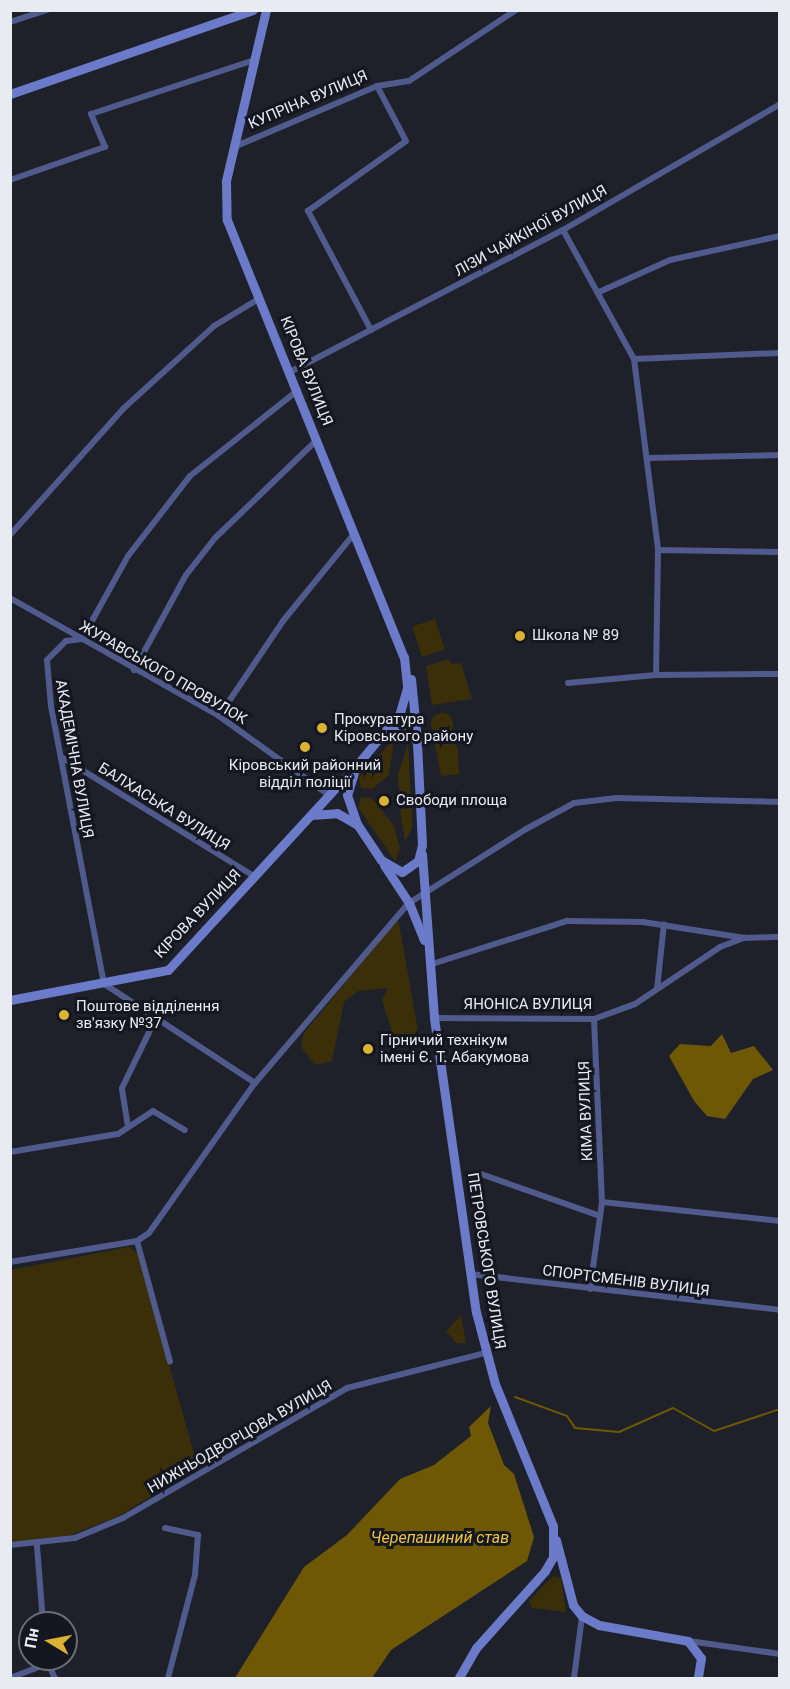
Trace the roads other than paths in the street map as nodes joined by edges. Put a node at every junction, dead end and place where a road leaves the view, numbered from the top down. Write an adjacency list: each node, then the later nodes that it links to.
1 (47, 10): 5 (street)
2 (253, 10): 8 (main road)
3 (266, 10): 6 (main road, КІРОВА ВУЛИЦЯ)
4 (516, 10): 7 (street, КУПРІНА ВУЛИЦЯ)
5 (10, 22)
6 (254, 60): 10 (main road, КІРОВА ВУЛИЦЯ); 11 (street)
7 (376, 86): 10 (street, КУПРІНА ВУЛИЦЯ); 16 (street)
8 (10, 94)
9 (780, 104): 12 (street, ЛІЗИ ЧАЙКІНОЇ ВУЛИЦЯ)
10 (234, 147): 15 (main road, КІРОВА ВУЛИЦЯ)
11 (10, 180)
12 (563, 230): 14 (street); 16 (street, ЛІЗИ ЧАЙКІНОЇ ВУЛИЦЯ)
13 (780, 236): 14 (street)
14 (599, 292): 18 (street)
15 (260, 298): 19 (main road, КІРОВА ВУЛИЦЯ); 25 (street)
16 (371, 330): 19 (street, ЛІЗИ ЧАЙКІНОЇ ВУЛИЦЯ)
17 (780, 353): 18 (street)
18 (634, 359): 23 (street)
19 (290, 372): 20 (main road, КІРОВА ВУЛИЦЯ)
20 (298, 390): 21 (main road, КІРОВА ВУЛИЦЯ); 29 (street)
21 (317, 440): 24 (main road, КІРОВА ВУЛИЦЯ); 31 (street)
22 (780, 455): 23 (street)
23 (649, 458): 26 (street)
24 (354, 534): 30 (main road, КІРОВА ВУЛИЦЯ); 35 (street)
25 (10, 535)
26 (657, 550): 27 (street); 33 (street)
27 (780, 552)
28 (10, 598): 29 (street, ЖУРАВСЬКОГО ПРОВУЛОК)
29 (82, 639): 31 (street, ЖУРАВСЬКОГО ПРОВУЛОК); 38 (street, АКАДЕМІЧНА ВУЛИЦЯ)
30 (404, 657): 36 (main road, КІРОВА ВУЛИЦЯ); 37 (main road)
31 (134, 670): 35 (street, ЖУРАВСЬКОГО ПРОВУЛОК)
32 (780, 674): 33 (street)
33 (656, 675): 34 (street)
34 (568, 683)
35 (219, 716): 40 (street, ЖУРАВСЬКОГО ПРОВУЛОК)
36 (385, 733): 37 (main road); 39 (main road, КІРОВА ВУЛИЦЯ)
37 (417, 742): 44 (main road)
38 (61, 757): 46 (street, БАЛХАСЬКА ВУЛИЦЯ); 58 (street, АКАДЕМІЧНА ВУЛИЦЯ)
39 (356, 766): 40 (main road, КІРОВА ВУЛИЦЯ); 43 (main road, КІРОВА ВУЛИЦЯ)
40 (329, 795): 42 (main road, КІРОВА ВУЛИЦЯ)
41 (780, 802): 47 (street)
42 (311, 815): 43 (main road); 46 (main road, КІРОВА ВУЛИЦЯ)
43 (357, 824): 45 (main road, КІРОВА ВУЛИЦЯ)
44 (422, 846): 45 (main road); 47 (main road, ПЕТРОВСЬКОГО ВУЛИЦЯ)
45 (381, 860): 48 (main road, КІРОВА ВУЛИЦЯ)
46 (255, 877): 58 (main road, КІРОВА ВУЛИЦЯ)
47 (424, 892): 48 (street); 56 (main road, ПЕТРОВСЬКОГО ВУЛИЦЯ)
48 (409, 903): 56 (main road, КІРОВА ВУЛИЦЯ); 64 (street)
49 (654, 923): 50 (street); 51 (street); 57 (street)
50 (664, 924): 51 (street); 59 (street)
51 (707, 929): 52 (street)
52 (721, 932): 54 (street); 55 (street)
53 (780, 937): 54 (street)
54 (745, 938): 55 (street, ЯНОНІСА ВУЛИЦЯ)
55 (720, 946): 59 (street, ЯНОНІСА ВУЛИЦЯ)
56 (427, 947): 57 (main road, ПЕТРОВСЬКОГО ВУЛИЦЯ)
57 (428, 966): 62 (main road, ПЕТРОВСЬКОГО ВУЛИЦЯ)
58 (104, 984): 60 (main road, КІРОВА ВУЛИЦЯ); 61 (street)
59 (657, 989): 63 (street, ЯНОНІСА ВУЛИЦЯ)
60 (10, 1000)
61 (156, 1018): 64 (street); 65 (street)
62 (434, 1018): 63 (street, ЯНОНІСА ВУЛИЦЯ); 74 (main road, ПЕТРОВСЬКОГО ВУЛИЦЯ)
63 (594, 1019): 69 (street, КІМА ВУЛИЦЯ)
64 (255, 1083): 72 (street)
65 (128, 1127): 66 (street); 67 (street)
66 (185, 1130)
67 (10, 1152)
68 (478, 1173): 70 (street)
69 (602, 1202): 70 (street, КІМА ВУЛИЦЯ); 71 (street)
70 (600, 1216): 75 (street, КІМА ВУЛИЦЯ)
71 (780, 1221)
72 (136, 1241): 73 (street); 78 (street)
73 (10, 1263)
74 (470, 1274): 75 (street, СПОРТСМЕНІВ ВУЛИЦЯ); 77 (main road, ПЕТРОВСЬКОГО ВУЛИЦЯ)
75 (590, 1289): 76 (street, СПОРТСМЕНІВ ВУЛИЦЯ)
76 (780, 1310)
77 (485, 1353): 79 (main road, ПЕТРОВСЬКОГО ВУЛИЦЯ); 82 (street, НИЖНЬОДВОРЦОВА ВУЛИЦЯ)
78 (170, 1362)
79 (553, 1526): 84 (main road); 90 (main road, ПЕТРОВСЬКОГО ВУЛИЦЯ)
80 (165, 1528): 89 (street)
81 (10, 1545): 82 (street, НИЖНЬОДВОРЦОВА ВУЛИЦЯ)
82 (37, 1546): 83 (street)
83 (42, 1611)
84 (582, 1616): 85 (main road); 91 (street)
85 (688, 1641): 86 (street); 92 (main road)
86 (780, 1653)
87 (25, 1671): 88 (street)
88 (10, 1678)
89 (168, 1678)
90 (459, 1678)
91 (574, 1678)
92 (698, 1678)

